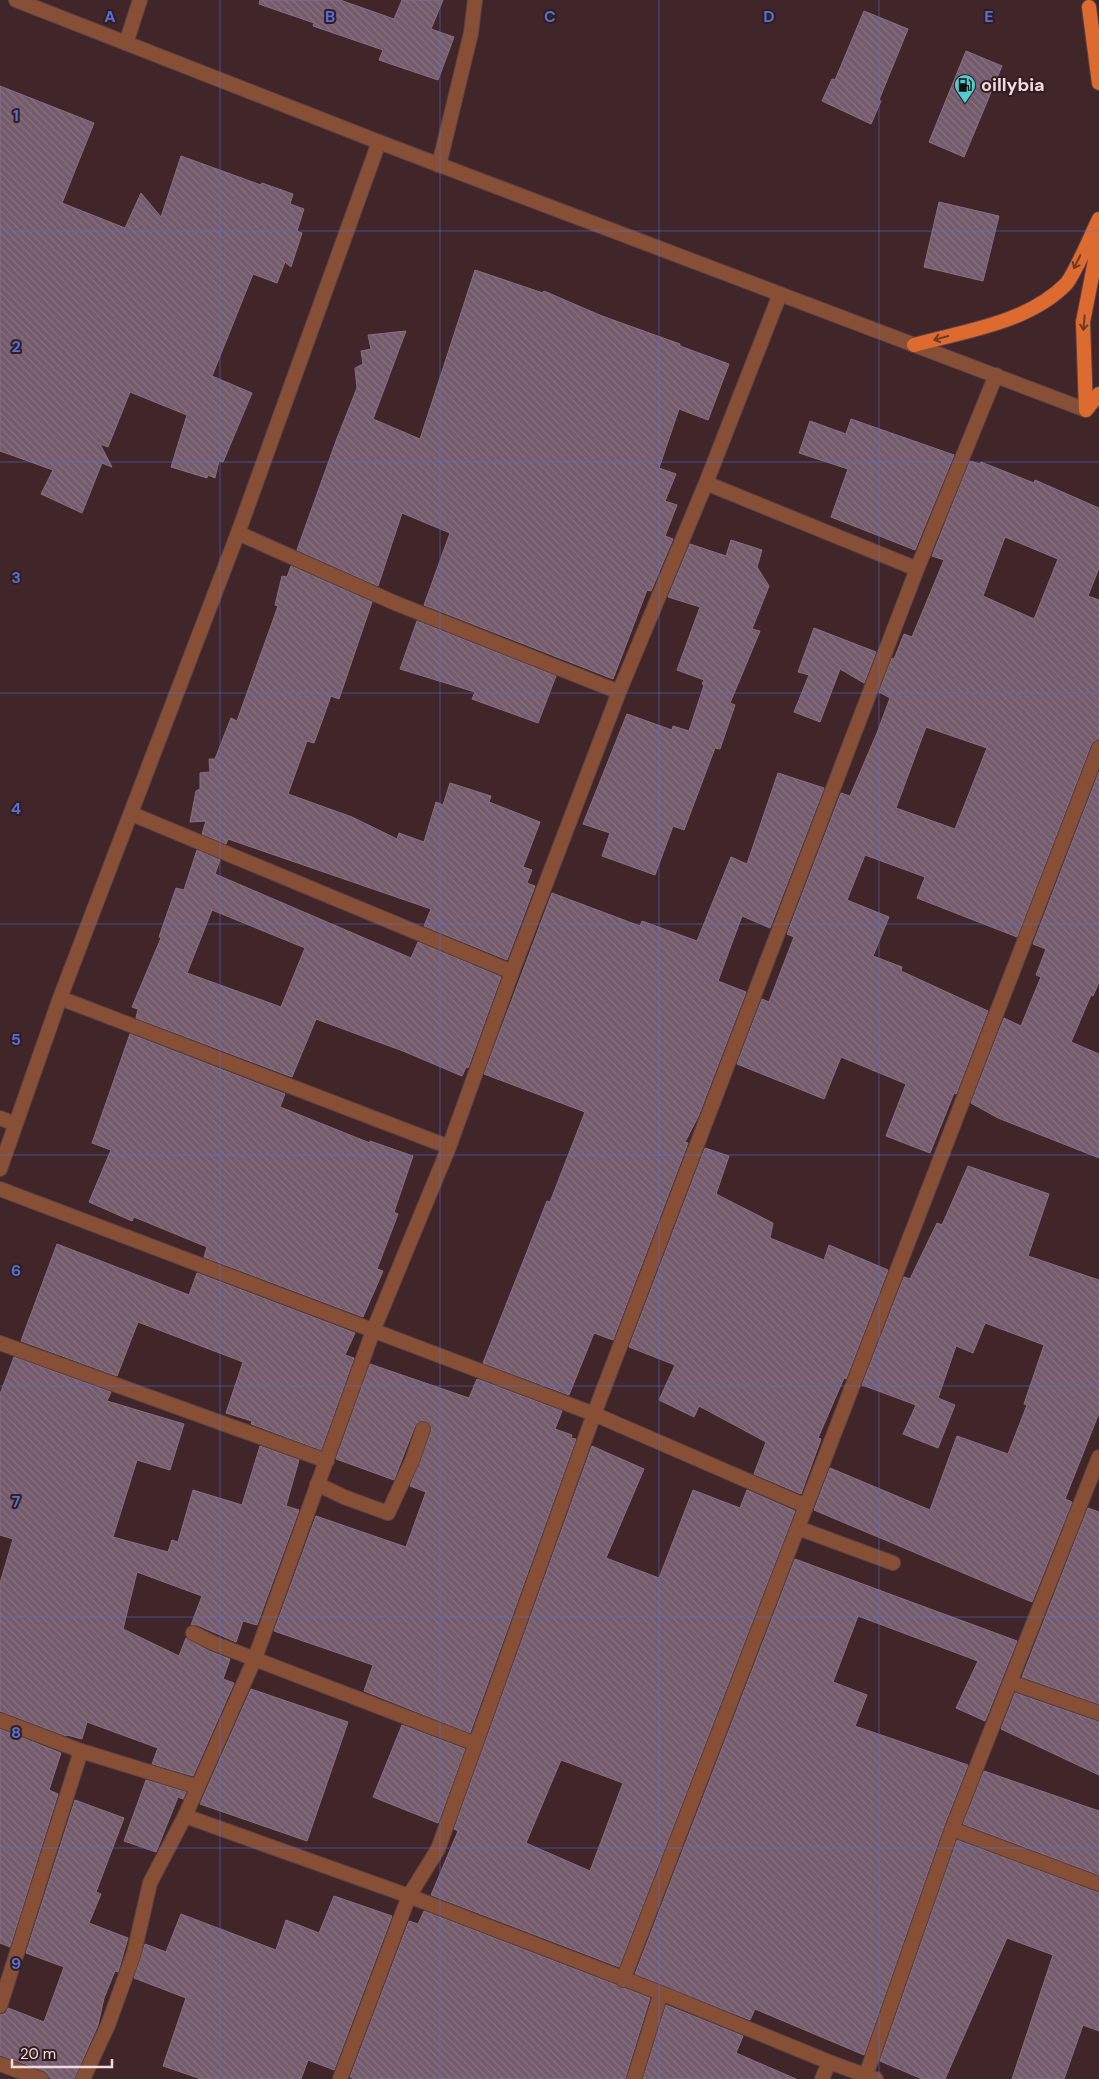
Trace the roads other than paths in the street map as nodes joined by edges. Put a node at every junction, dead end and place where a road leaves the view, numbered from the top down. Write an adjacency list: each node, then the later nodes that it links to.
1 (16, 0): 6 (street)
2 (140, 0): 6 (street)
3 (475, 0): 9 (street)
4 (1086, 4): 5 (main road); 7 (main road)
5 (1099, 18)
6 (126, 44): 8 (street)
7 (1099, 83)
8 (379, 142): 9 (street); 18 (street)
9 (439, 165): 12 (street)
10 (1099, 219): 13 (main road, one-way to 13)
11 (1099, 240): 16 (main road, one-way to 16)
12 (780, 294): 13 (street); 17 (street)
13 (914, 345): 14 (street)
14 (996, 376): 16 (street); 19 (street)
15 (1099, 394): 16 (main road)
16 (1093, 413)
17 (706, 483): 19 (street); 20 (street)
18 (238, 534): 20 (street); 22 (street)
19 (917, 569): 32 (street)
20 (620, 692): 23 (street)
21 (1099, 748): 37 (street)
22 (132, 814): 23 (street); 24 (street)
23 (512, 972): 27 (street)
24 (60, 998): 26 (street); 27 (street)
25 (0, 1118): 26 (street)
26 (16, 1124): 28 (street)
27 (449, 1147): 30 (street)
28 (0, 1169)
29 (0, 1189): 30 (street)
30 (373, 1330): 32 (street); 35 (street)
31 (0, 1343): 35 (street)
32 (594, 1414): 37 (street); 45 (street)
33 (423, 1429): 36 (street)
34 (1099, 1456): 42 (street)
35 (326, 1462): 36 (street)
36 (316, 1484): 41 (street)
37 (806, 1506): 38 (street)
38 (798, 1528): 39 (street); 52 (street)
39 (893, 1563)
40 (193, 1633): 41 (street)
41 (255, 1658): 45 (street); 47 (street)
42 (1010, 1682): 43 (street); 49 (street)
43 (1099, 1713)
44 (0, 1720): 46 (street)
45 (476, 1744): 51 (street)
46 (81, 1752): 47 (street); 54 (street)
47 (198, 1787): 48 (street)
48 (185, 1816): 51 (street); 59 (street)
49 (952, 1829): 50 (street); 57 (street)
50 (1099, 1884)
51 (409, 1896): 52 (street); 60 (street)
52 (623, 1980): 53 (street)
53 (661, 1993): 55 (street); 61 (street)
54 (0, 2006)
55 (829, 2062): 57 (street); 62 (street)
56 (0, 2064): 58 (street)
57 (871, 2077)
58 (41, 2079)
59 (83, 2079)
60 (340, 2079)
61 (634, 2079)
62 (822, 2079)

